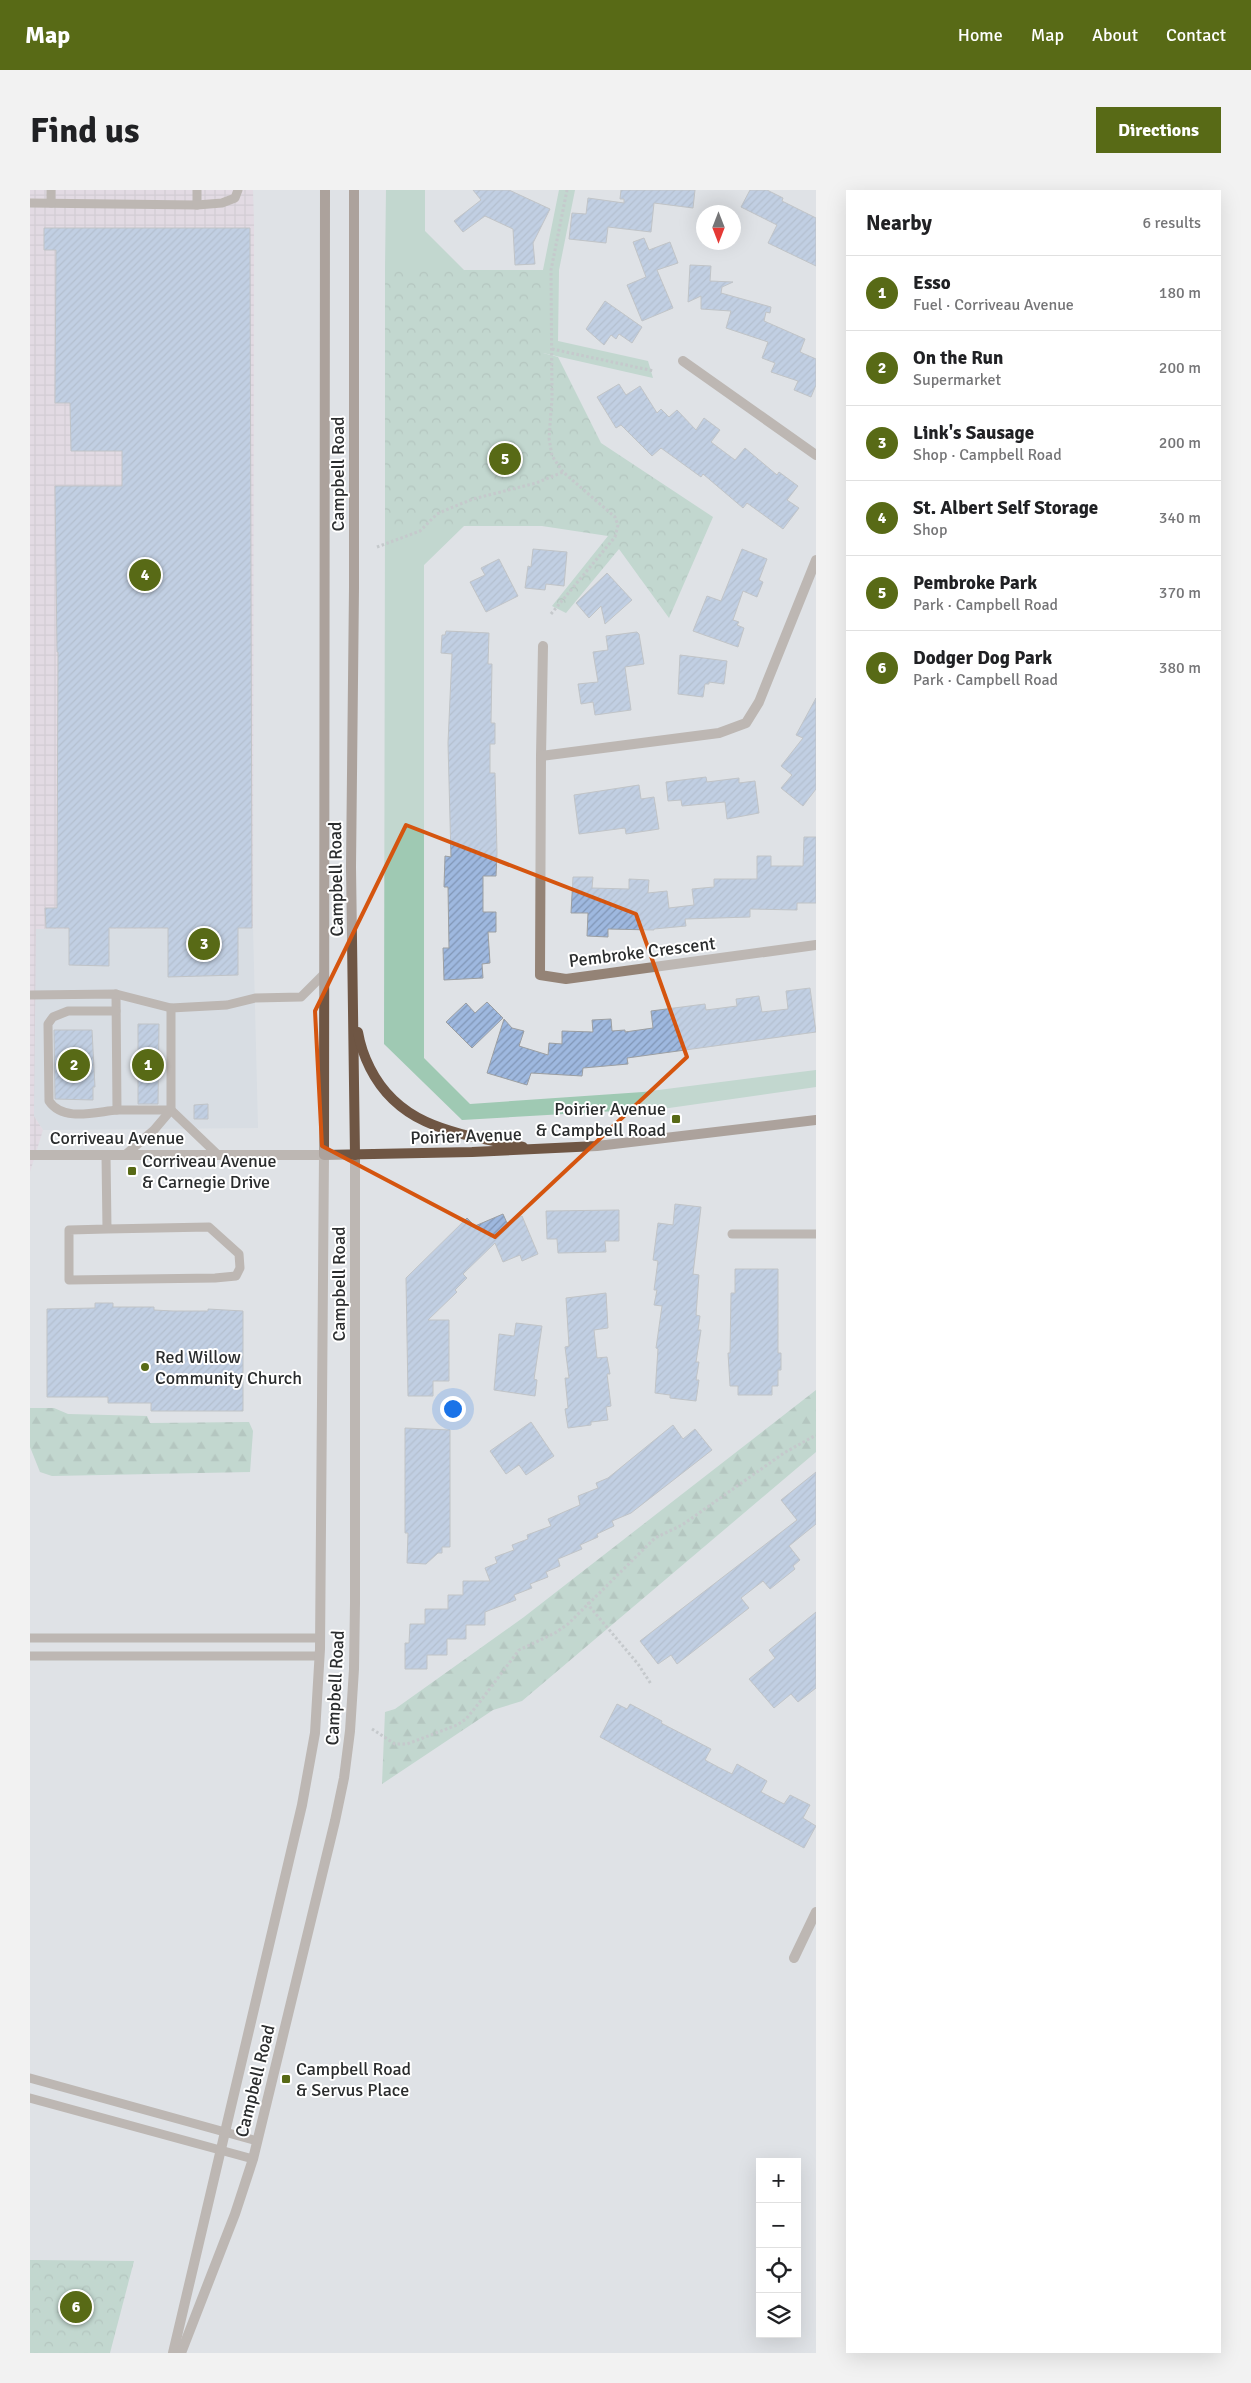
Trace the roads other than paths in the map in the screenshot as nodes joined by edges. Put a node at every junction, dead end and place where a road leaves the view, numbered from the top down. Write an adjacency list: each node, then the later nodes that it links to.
1 (51, 190): 7 (lane)
2 (197, 190): 8 (lane)
3 (238, 190): 8 (lane)
4 (325, 190): 15 (main road, Campbell Road)
5 (354, 190): 18 (main road, Campbell Road)
6 (30, 203): 7 (lane)
7 (51, 203): 8 (lane)
8 (197, 205)
9 (683, 361): 10 (street)
10 (816, 455)
11 (816, 560): 13 (street)
12 (543, 646): 13 (street, Pembroke Crescent)
13 (540, 756): 14 (street, Pembroke Crescent)
14 (816, 945)
15 (324, 974): 19 (lane); 29 (main road, Campbell Road)
16 (116, 994): 17 (lane); 19 (lane); 20 (lane)
17 (30, 995)
18 (354, 1002): 24 (main road); 30 (main road, Campbell Road)
19 (171, 1008): 22 (lane)
20 (116, 1011): 21 (lane); 21 (lane)
21 (117, 1110): 22 (lane)
22 (171, 1110): 25 (lane); 28 (lane)
23 (816, 1120): 24 (main road, Poirier Avenue)
24 (539, 1150): 30 (main road, Poirier Avenue)
25 (217, 1154): 28 (street, Corriveau Avenue); 29 (street, Corriveau Avenue)
26 (30, 1155): 27 (street, Corriveau Avenue)
27 (106, 1155): 28 (street, Corriveau Avenue); 31 (lane)
28 (125, 1155)
29 (324, 1155): 30 (main road, Poirier Avenue); 35 (street, Campbell Road)
30 (355, 1155): 43 (street, Campbell Road)
31 (107, 1229): 31 (lane)
32 (732, 1234): 33 (lane)
33 (816, 1234)
34 (30, 1638): 35 (lane)
35 (320, 1638): 37 (street, Campbell Road)
36 (30, 1656): 37 (lane)
37 (320, 1656): 42 (street, Campbell Road)
38 (816, 1912): 39 (street)
39 (794, 1958)
40 (30, 2078): 42 (lane)
41 (30, 2098): 44 (lane)
42 (226, 2133): 43 (lane); 44 (street, Campbell Road)
43 (258, 2141): 45 (street, Campbell Road)
44 (222, 2150): 45 (lane); 46 (street, Campbell Road)
45 (253, 2159): 47 (street, Campbell Road)
46 (173, 2353)
47 (181, 2353)

